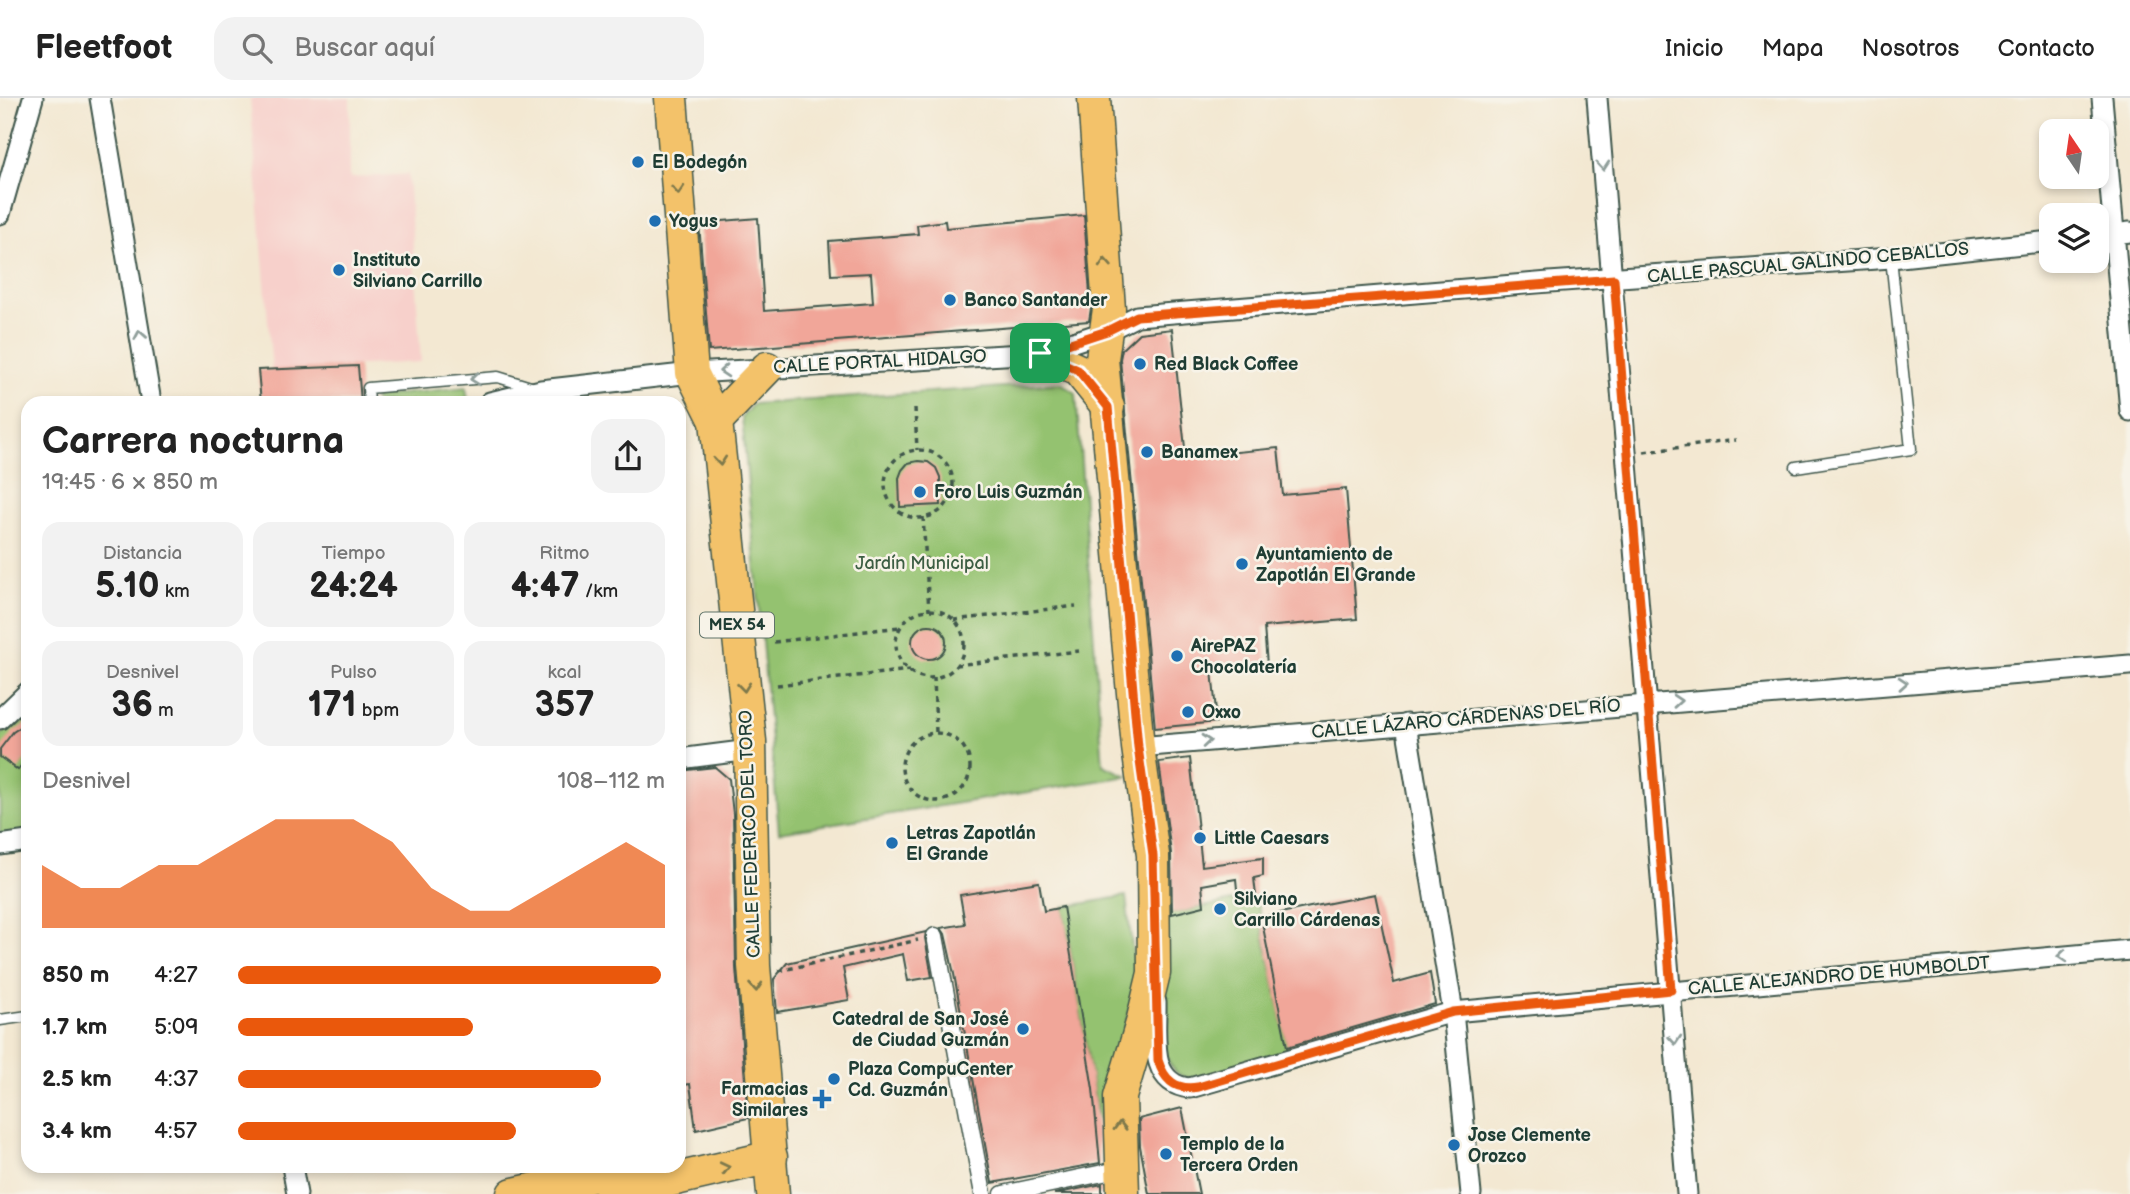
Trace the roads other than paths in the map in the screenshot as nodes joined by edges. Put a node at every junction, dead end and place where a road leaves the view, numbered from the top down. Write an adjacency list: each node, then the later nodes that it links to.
1 (33, 98): 7 (street)
2 (100, 98): 17 (street, one-way to 2)
3 (671, 98): 15 (main road, CALLE FEDERICO DEL TORO / MEX 54, one-way to 15)
4 (1094, 98): 12 (main road, one-way to 4)
5 (1597, 98): 11 (street, one-way to 11)
6 (2102, 98): 8 (street)
7 (1, 205)
8 (2113, 234): 21 (street)
9 (2039, 242): 10 (street, CALLE PASCUAL GALINDO CEBALLOS)
10 (1891, 258): 11 (street, CALLE PASCUAL GALINDO CEBALLOS); 23 (lane)
11 (1614, 279): 12 (street, CALLE PASCUAL GALINDO CEBALLOS); 26 (street)
12 (1107, 331): 13 (street, CALLE PORTAL HIDALGO); 20 (main road)
13 (1040, 353): 14 (street, CALLE PORTAL HIDALGO); 20 (main road)
14 (767, 368): 15 (street, CALLE PORTAL HIDALGO, one-way to 15); 22 (main road)
15 (692, 373): 16 (street, CALLE PORTAL HIDALGO); 22 (main road, CALLE FEDERICO DEL TORO / MEX 54)
16 (541, 390): 18 (lane, one-way to 18); 19 (street, CALLE PORTAL HIDALGO)
17 (149, 396)
18 (369, 396)
19 (516, 396)
20 (1108, 407): 29 (main road)
21 (2130, 411)
22 (716, 421): 30 (main road, CALLE FEDERICO DEL TORO / MEX 54, one-way to 30)
23 (1796, 467)
24 (2130, 665): 26 (street, CALLE LÁZARO CÁRDENAS DEL RÍO, one-way to 24)
25 (21, 699): 27 (street)
26 (1647, 703): 28 (street, CALLE LÁZARO CÁRDENAS DEL RÍO); 37 (street)
27 (0, 719)
28 (1406, 724): 29 (street, CALLE LÁZARO CÁRDENAS DEL RÍO, one-way to 28); 38 (street)
29 (1138, 747): 36 (main road)
30 (750, 750): 31 (street); 41 (main road, CALLE FEDERICO DEL TORO / MEX 54, one-way to 41)
31 (686, 758)
32 (21, 842): 33 (street)
33 (0, 845)
34 (936, 936): 52 (street)
35 (2130, 950): 37 (street, CALLE ALEJANDRO DE HUMBOLDT, one-way to 37)
36 (1154, 973): 38 (street, CALLE ALEJANDRO DE HUMBOLDT); 46 (main road, one-way to 36)
37 (1671, 990): 38 (street, CALLE ALEJANDRO DE HUMBOLDT); 55 (street, one-way to 55)
38 (1453, 1012): 54 (street)
39 (21, 1017): 40 (lane)
40 (0, 1020)
41 (769, 1125): 42 (main road); 43 (main road, CALLE FEDERICO DEL TORO / MEX 54)
42 (686, 1154)
43 (771, 1157): 50 (main road, one-way to 43); 51 (main road, MEX 54)
44 (293, 1173): 48 (street)
45 (607, 1173): 49 (main road)
46 (1115, 1183): 47 (street)
47 (1022, 1191): 53 (street)
48 (297, 1194)
49 (513, 1194)
50 (611, 1194)
51 (773, 1194)
52 (983, 1194)
53 (1003, 1194)
54 (1471, 1194)
55 (1687, 1194)

